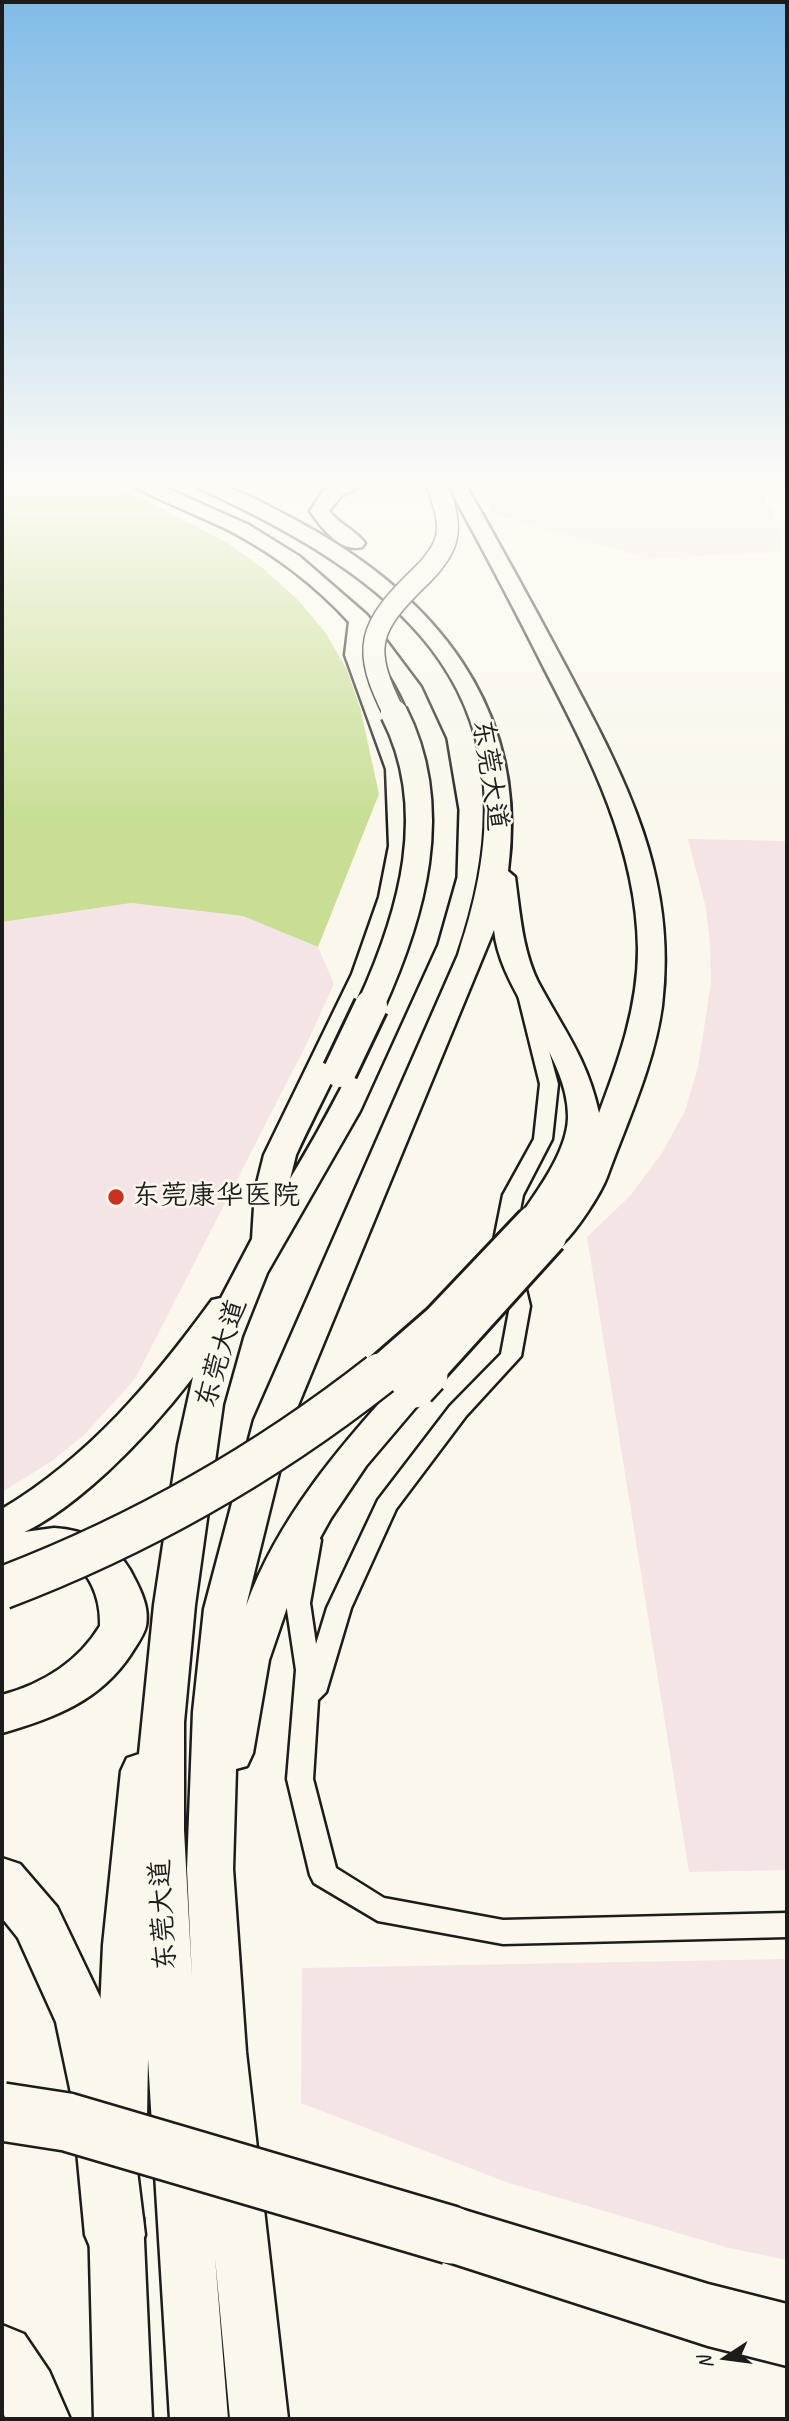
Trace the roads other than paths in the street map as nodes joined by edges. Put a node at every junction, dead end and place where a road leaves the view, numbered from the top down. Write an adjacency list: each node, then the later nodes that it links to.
1 (334, 595): 6 (highway, 东莞大道)
2 (392, 595): 7 (highway, 东莞大道)
3 (403, 595): 13 (highway, bridge)
4 (409, 595): 7 (highway)
5 (518, 595): 10 (highway)
6 (360, 619): 13 (highway); 13 (highway, 东莞大道)
7 (421, 620): 8 (highway, 东莞大道)
8 (499, 836): 9 (highway); 21 (highway, 东莞大道)
9 (523, 980): 11 (highway); 20 (street)
10 (620, 1101): 11 (highway); 12 (highway)
11 (570, 1166): 12 (highway)
12 (541, 1230): 14 (highway, bridge); 17 (highway, bridge)
13 (262, 1249): 15 (highway); 18 (highway, 东莞大道)
14 (315, 1511): 20 (street); 21 (highway)
15 (2, 1527)
16 (2, 1551): 19 (highway)
17 (2, 1588)
18 (172, 1610): 25 (highway); 30 (highway, 东莞大道)
19 (2, 1714)
20 (304, 1727): 23 (street)
21 (210, 1869): 31 (highway, 东莞大道)
22 (2, 1880): 25 (highway)
23 (787, 1925)
24 (2, 2112): 26 (highway, bridge)
25 (115, 2235): 29 (highway)
26 (787, 2335)
27 (2, 2356): 28 (highway)
28 (38, 2419)
29 (123, 2419)
30 (199, 2419)
31 (258, 2419)

